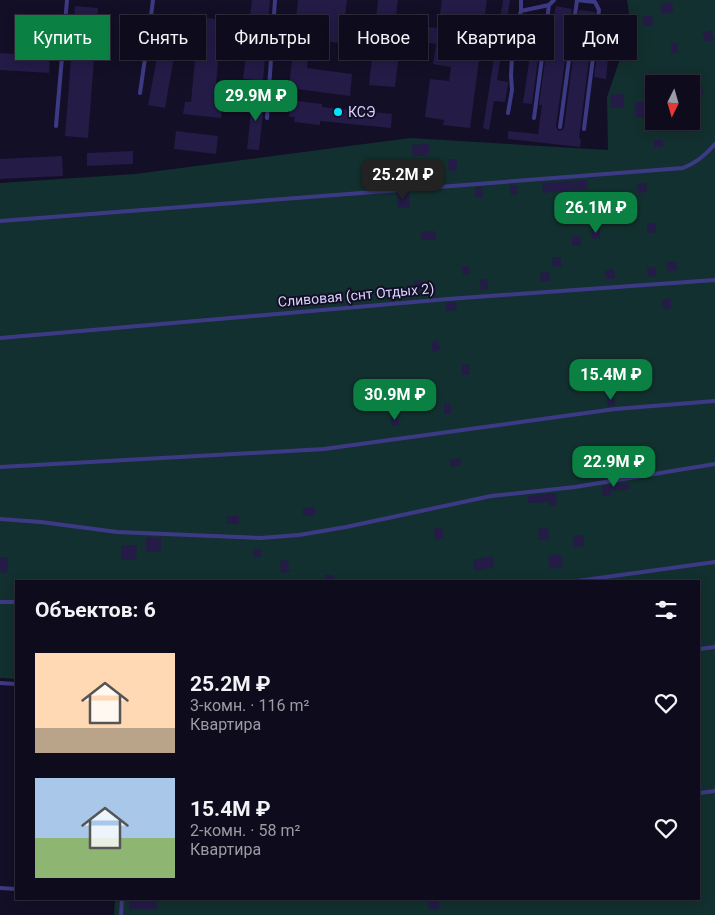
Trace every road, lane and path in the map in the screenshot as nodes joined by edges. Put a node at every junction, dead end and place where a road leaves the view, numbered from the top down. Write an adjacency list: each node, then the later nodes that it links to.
1 (67, 0): 13 (lane)
2 (153, 0): 9 (lane)
3 (275, 0): 11 (lane)
4 (521, 0): 8 (lane)
5 (554, 0): 7 (lane)
6 (577, 0): 14 (lane); 15 (lane)
7 (549, 5): 8 (lane); 12 (lane)
8 (521, 11): 10 (lane)
9 (140, 93)
10 (508, 113)
11 (267, 118)
12 (534, 118)
13 (56, 126)
14 (560, 127)
15 (584, 129)
16 (715, 144): 17 (lane)
17 (0, 221)
18 (715, 280): 19 (lane, Сливовая (снт Отдых 2))
19 (0, 338)
20 (715, 401): 22 (lane)
21 (715, 464): 23 (lane)
22 (0, 467)
23 (0, 519)
24 (715, 562): 25 (lane)
25 (584, 580)
26 (0, 602): 27 (lane)
27 (15, 602)
28 (715, 647): 29 (lane)
29 (700, 649)
30 (0, 683): 31 (lane)
31 (15, 684)
32 (715, 792): 33 (lane)
33 (700, 793)
34 (0, 888): 35 (lane)
35 (15, 889)
36 (122, 900): 37 (lane)
37 (121, 915)

